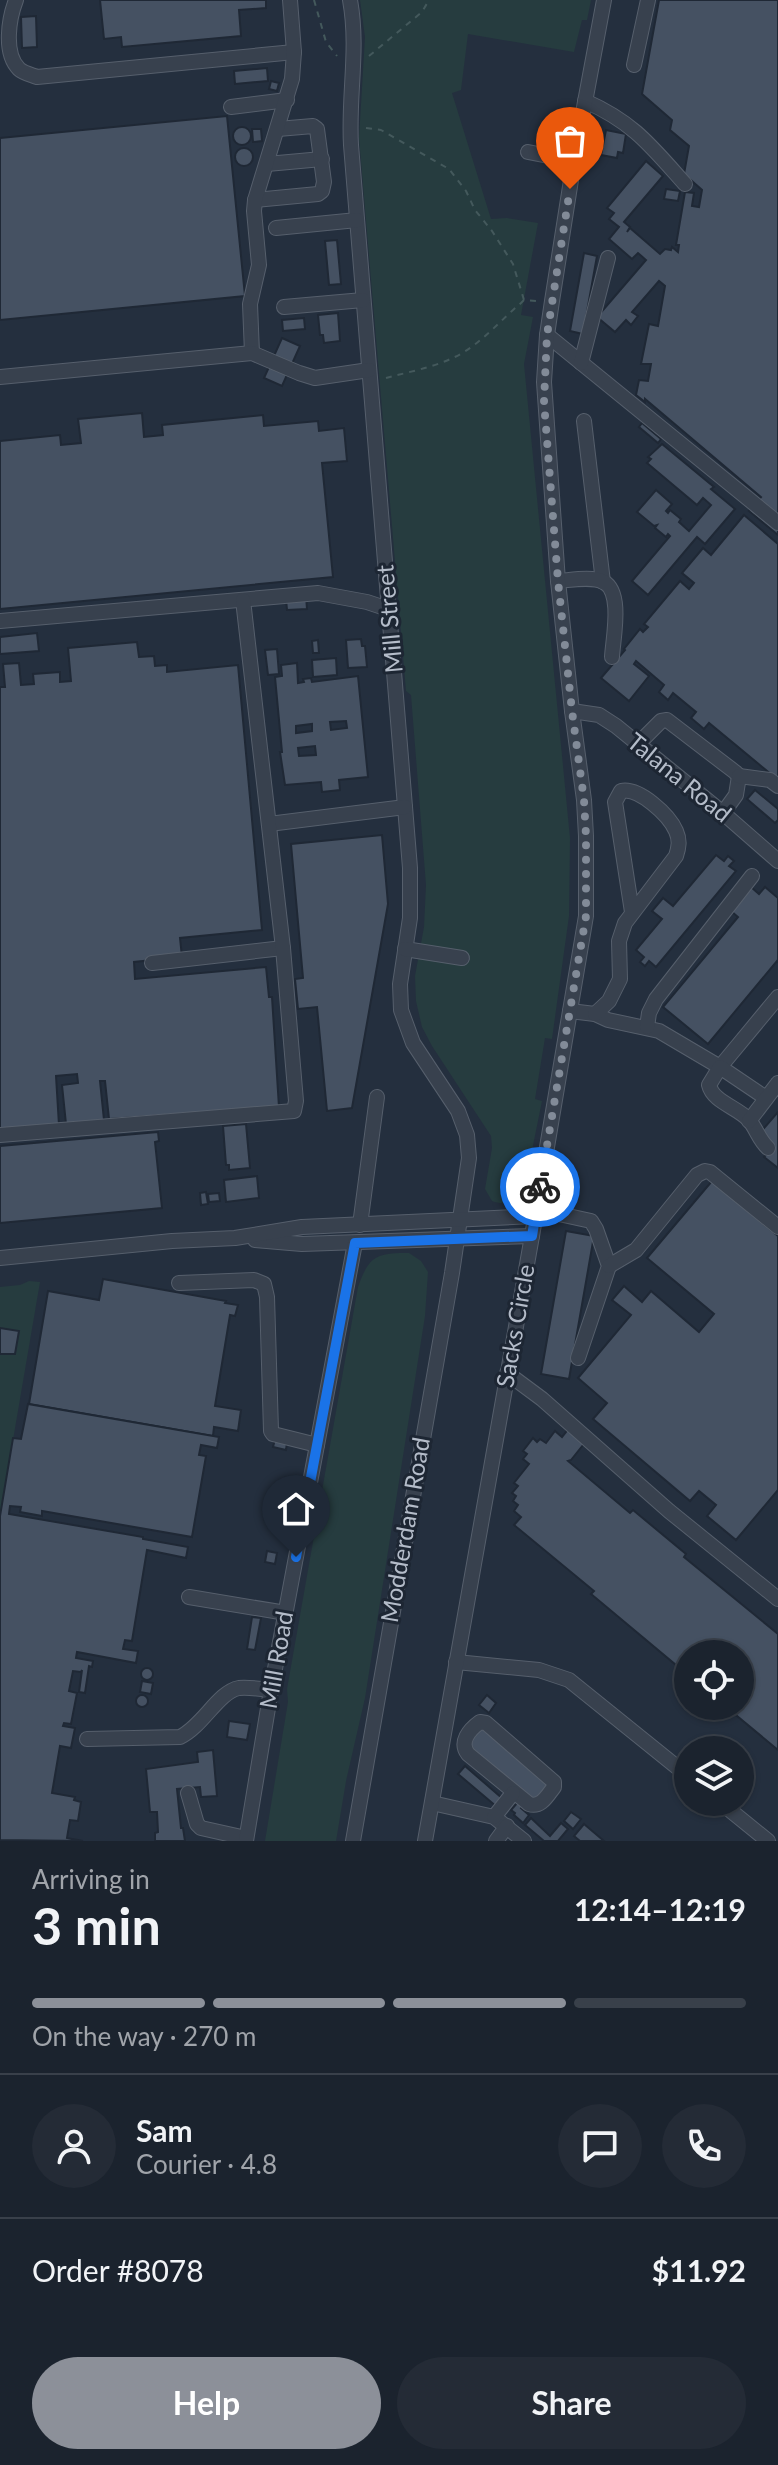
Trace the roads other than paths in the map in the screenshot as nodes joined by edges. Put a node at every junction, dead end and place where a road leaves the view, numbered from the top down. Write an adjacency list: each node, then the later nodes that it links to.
1 (16, 0): 6 (street)
2 (290, 0): 6 (street)
3 (350, 0): 18 (street, Mill Street)
4 (604, 0): 9 (street, Sacks Circle)
5 (648, 0): 7 (street)
6 (294, 52): 8 (street)
7 (634, 65)
8 (287, 100): 10 (street); 11 (street)
9 (585, 101): 14 (street, Sacks Circle); 16 (street)
10 (231, 107)
11 (278, 129): 13 (street); 15 (street)
12 (528, 152): 14 (street)
13 (322, 159): 15 (street); 17 (street)
14 (574, 161): 23 (street, Sacks Circle)
15 (267, 164): 17 (street)
16 (685, 184)
17 (255, 200): 24 (street)
18 (357, 220): 19 (street); 21 (street, Mill Street)
19 (276, 228)
20 (608, 258): 25 (street)
21 (363, 300): 22 (street); 27 (street, Mill Street)
22 (284, 307)
23 (547, 335): 25 (street); 30 (street, Sacks Circle)
24 (252, 353): 26 (street); 27 (street)
25 (581, 363): 29 (street)
26 (0, 377)
27 (370, 377): 33 (street, Mill Street)
28 (584, 421): 31 (street)
29 (778, 523)
30 (558, 581): 31 (street); 36 (street, Sacks Circle)
31 (603, 582): 35 (street)
32 (243, 600): 33 (street); 34 (street); 42 (street)
33 (388, 609): 40 (street, Mill Street)
34 (0, 621)
35 (612, 657)
36 (572, 711): 37 (street, Talana Road); 51 (street, Sacks Circle)
37 (638, 744): 38 (street); 41 (street, Talana Road)
38 (739, 776): 39 (street); 41 (street)
39 (778, 786)
40 (405, 807): 42 (street); 47 (street, Mill Street)
41 (723, 813): 43 (street, Talana Road)
42 (269, 824): 46 (street)
43 (778, 861)
44 (752, 876): 53 (street)
45 (632, 912): 45 (street); 52 (street)
46 (283, 948): 49 (street); 59 (street)
47 (405, 949): 48 (street); 62 (street, Mill Street)
48 (462, 958)
49 (152, 963)
50 (778, 997): 54 (street)
51 (570, 1011): 52 (street); 61 (street, Sacks Circle)
52 (595, 1014): 53 (street)
53 (647, 1027): 54 (street)
54 (720, 1067): 57 (street); 58 (street)
55 (778, 1083): 57 (street)
56 (377, 1097): 63 (street)
57 (766, 1098): 58 (street)
58 (749, 1121): 60 (street)
59 (0, 1135)
60 (768, 1148)
61 (535, 1212): 62 (street); 65 (street, Sacks Circle); 70 (street)
62 (460, 1220): 63 (street); 67 (street, Modderdam Road)
63 (360, 1225): 66 (street)
64 (778, 1227): 70 (street)
65 (532, 1236): 67 (street); 73 (street, Sacks Circle)
66 (235, 1238): 68 (street); 69 (street)
67 (457, 1239): 68 (street); 89 (street, Modderdam Road)
68 (355, 1243): 74 (street, Mill Road)
69 (0, 1258)
70 (609, 1266): 72 (street)
71 (179, 1283): 74 (street)
72 (578, 1358)
73 (507, 1373): 76 (street); 78 (street, Sacks Circle)
74 (317, 1445): 77 (street, Mill Road)
75 (189, 1597): 77 (street)
76 (778, 1599)
77 (286, 1613): 79 (street, Mill Road)
78 (456, 1662): 81 (street); 84 (street, Sacks Circle)
79 (271, 1690): 80 (street); 88 (street, Mill Road)
80 (87, 1739)
81 (674, 1765)
82 (188, 1793): 88 (street)
83 (513, 1793): 83 (street); 86 (street)
84 (432, 1803): 86 (street); 90 (street, Sacks Circle)
85 (737, 1816): 93 (street)
86 (494, 1817): 87 (street)
87 (507, 1826): 91 (street); 92 (street)
88 (246, 1839)
89 (353, 1841)
90 (425, 1841)
91 (496, 1841)
92 (524, 1841)
93 (768, 1841)

